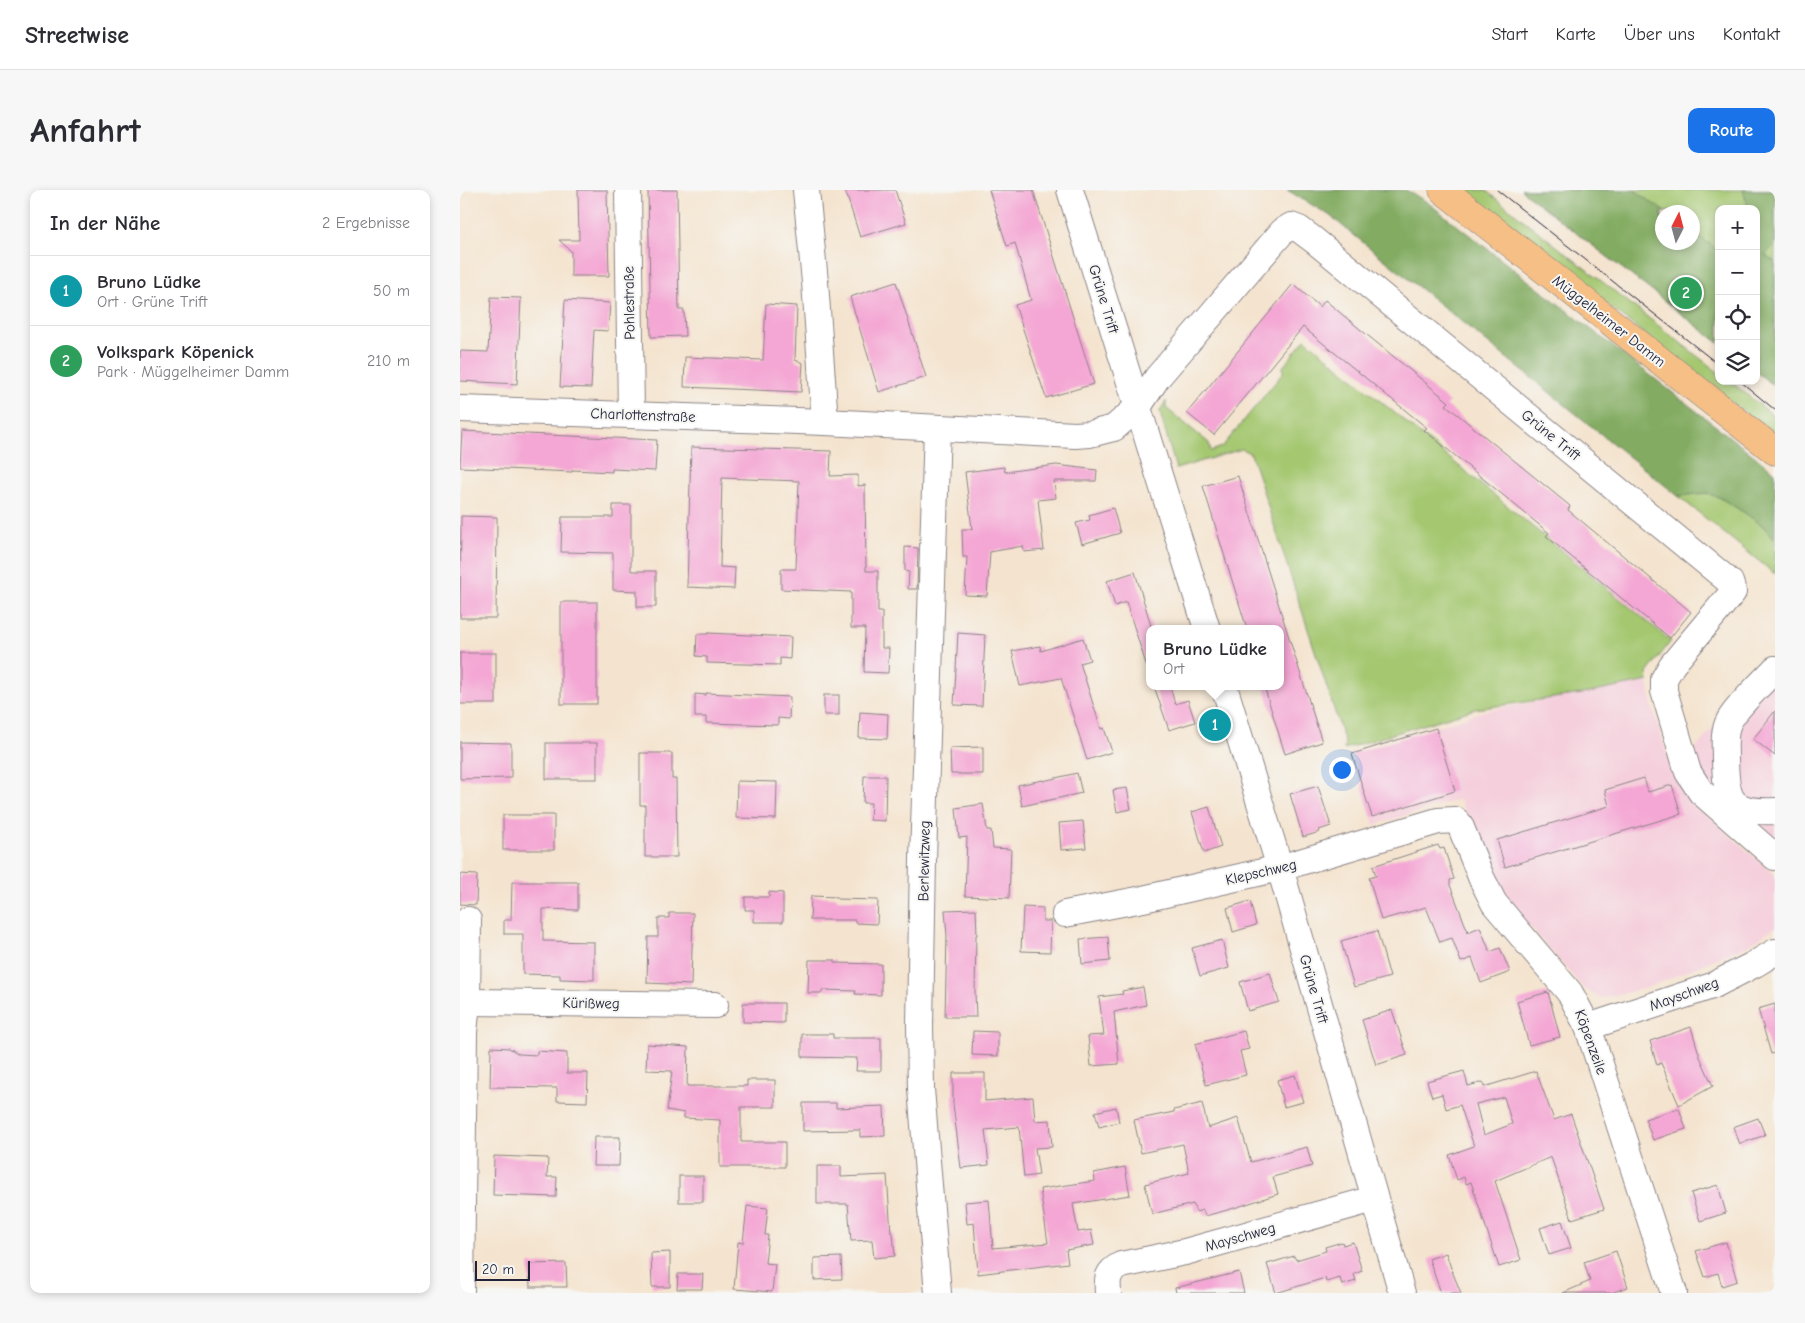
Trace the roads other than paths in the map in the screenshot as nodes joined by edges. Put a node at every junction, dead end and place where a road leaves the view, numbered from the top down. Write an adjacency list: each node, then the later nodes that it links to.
1 (628, 190): 7 (street, Pohlestraße)
2 (806, 190): 8 (street)
3 (1070, 190): 5 (street, Grüne Trift)
4 (1443, 190): 10 (main road, Müggelheimer Damm)
5 (1138, 407): 9 (street, Charlottenstraße); 11 (street, Grüne Trift); 16 (street, Grüne Trift)
6 (460, 409): 7 (street, Charlottenstraße)
7 (631, 415): 8 (street, Charlottenstraße)
8 (825, 422): 9 (street, Charlottenstraße)
9 (937, 428): 27 (street, Berlewitzweg)
10 (1775, 451)
11 (1206, 625)
12 (1775, 669): 14 (street)
13 (1225, 690): 17 (street, Grüne Trift)
14 (1775, 811)
15 (1455, 820): 17 (street, Klepschweg); 23 (street, Köpenzeile)
16 (1775, 857)
17 (1280, 868): 18 (street, Klepschweg); 24 (street, Grüne Trift)
18 (1065, 914)
19 (468, 920): 21 (street)
20 (1775, 952): 23 (street, Mayschweg)
21 (467, 1002): 22 (street, Kürißweg); 26 (street)
22 (715, 1005)
23 (1588, 1027): 29 (street, Köpenzeile)
24 (1374, 1198): 25 (street, Mayschweg); 28 (street, Grüne Trift)
25 (1108, 1284)
26 (461, 1293)
27 (938, 1293)
28 (1402, 1293)
29 (1674, 1293)

